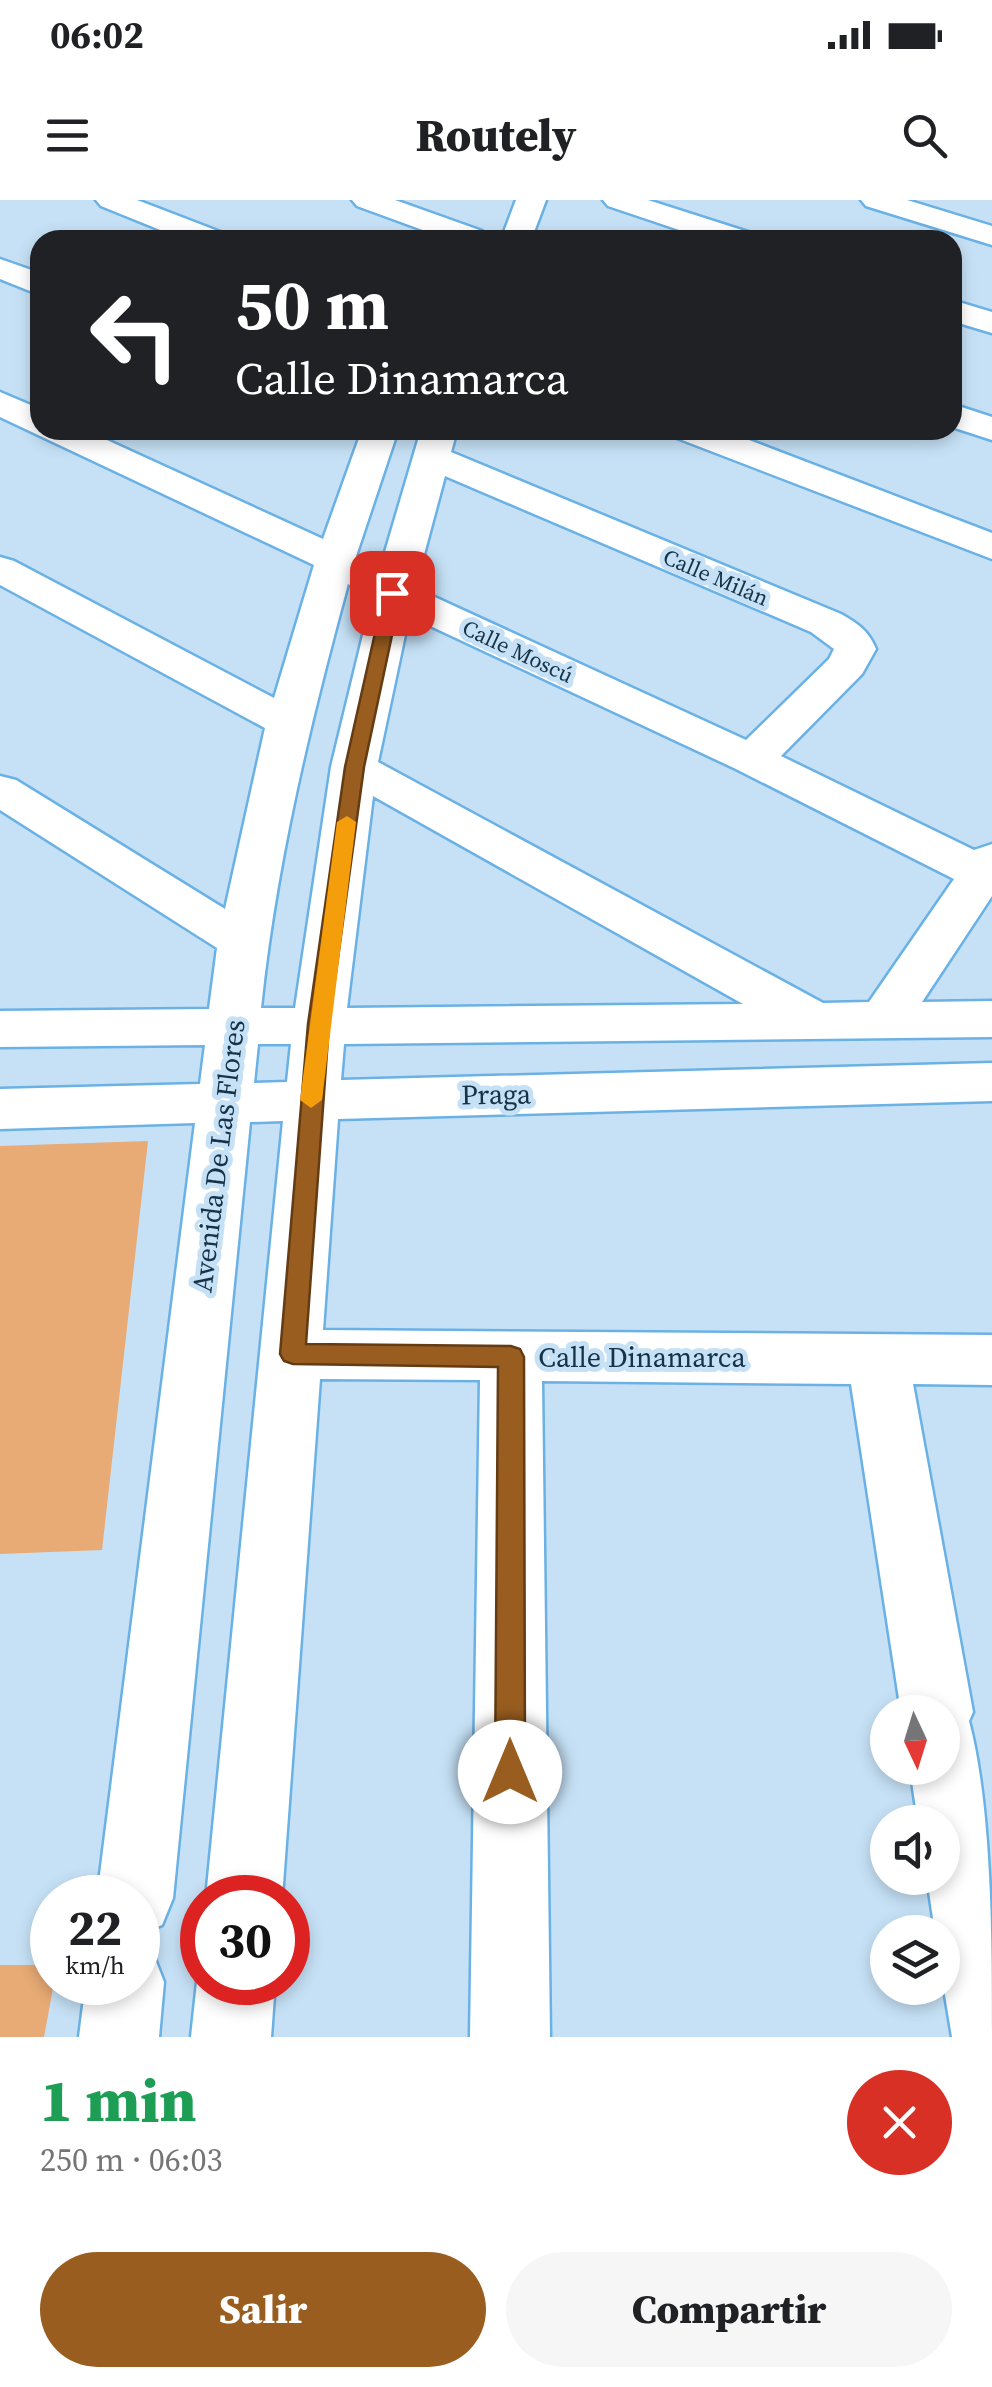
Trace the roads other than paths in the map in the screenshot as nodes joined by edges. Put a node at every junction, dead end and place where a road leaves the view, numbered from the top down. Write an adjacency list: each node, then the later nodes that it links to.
1 (111, 200): 6 (street)
2 (367, 200): 7 (street)
3 (532, 200): 8 (street)
4 (618, 200): 9 (street)
5 (876, 200): 10 (street)
6 (187, 230)
7 (474, 230)
8 (520, 230)
9 (710, 230)
10 (992, 236)
11 (0, 268): 12 (street)
12 (30, 281)
13 (962, 313): 14 (street)
14 (992, 323)
15 (0, 403): 16 (street)
16 (30, 417)
17 (962, 418): 18 (street)
18 (992, 429)
19 (77, 440): 24 (street, Calle Moscú)
20 (377, 440): 24 (street, Avenida De Las Flores)
21 (716, 440): 23 (street)
22 (434, 443): 26 (street); 28 (street, Calle Milán)
23 (992, 547)
24 (335, 560): 26 (street, Calle Moscú); 27 (street, Avenida De Las Flores)
25 (0, 569): 27 (street)
26 (392, 593): 28 (street, Calle Moscú); 29 (street)
27 (288, 724): 32 (street, Avenida De Las Flores)
28 (752, 759): 31 (street, Calle Moscú)
29 (354, 767): 35 (street); 36 (street)
30 (0, 790): 32 (street)
31 (986, 866): 34 (street)
32 (243, 942): 37 (street, Avenida De Las Flores)
33 (992, 1019): 34 (street)
34 (883, 1021): 35 (street)
35 (820, 1023): 36 (street)
36 (318, 1024): 37 (street); 40 (street)
37 (232, 1026): 38 (street); 41 (street, Avenida De Las Flores)
38 (0, 1029)
39 (992, 1082): 40 (street, Praga)
40 (311, 1098): 41 (street, Praga); 43 (street)
41 (223, 1105): 42 (street, Praga); 49 (street, Avenida De Las Flores)
42 (0, 1109)
43 (293, 1354): 44 (street, Calle Dinamarca); 50 (street)
44 (511, 1357): 45 (street, Calle Dinamarca); 55 (street)
45 (878, 1359): 46 (street, Calle Dinamarca); 47 (street)
46 (992, 1360)
47 (934, 1695)
48 (949, 1785): 56 (street)
49 (138, 1875)
50 (246, 1875)
51 (122, 2005): 53 (street)
52 (234, 2005): 54 (street)
53 (119, 2037)
54 (231, 2037)
55 (510, 2037)
56 (992, 2037)

